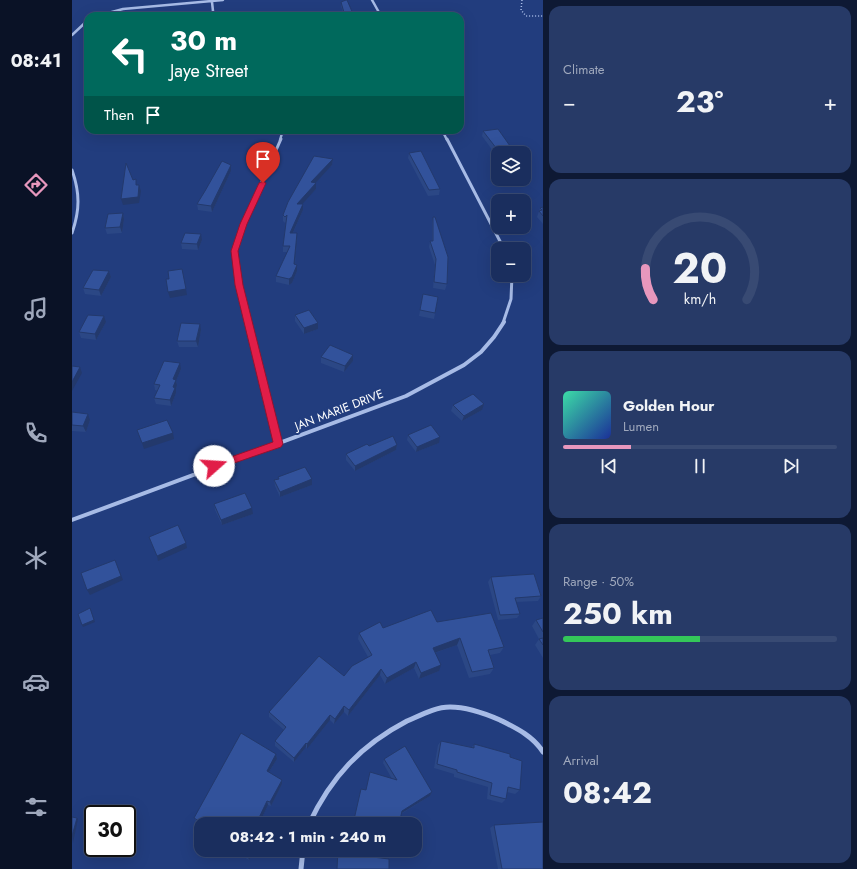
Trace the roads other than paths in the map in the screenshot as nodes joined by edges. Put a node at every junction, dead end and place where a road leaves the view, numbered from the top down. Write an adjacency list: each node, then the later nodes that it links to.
1 (223, 0): 3 (street)
2 (372, 0): 6 (street)
3 (212, 2): 4 (street); 5 (street)
4 (112, 12)
5 (212, 12)
6 (380, 12)
7 (84, 24): 8 (street)
8 (72, 35)
9 (282, 134): 15 (street)
10 (444, 134): 13 (street)
11 (72, 170): 12 (street)
12 (72, 234)
13 (500, 242)
14 (512, 282): 15 (street, JAN MARIE DRIVE)
15 (278, 444): 16 (street, JAN MARIE DRIVE)
16 (72, 520)
17 (543, 752): 18 (street)
18 (312, 817)
19 (302, 857): 20 (street)
20 (301, 869)

